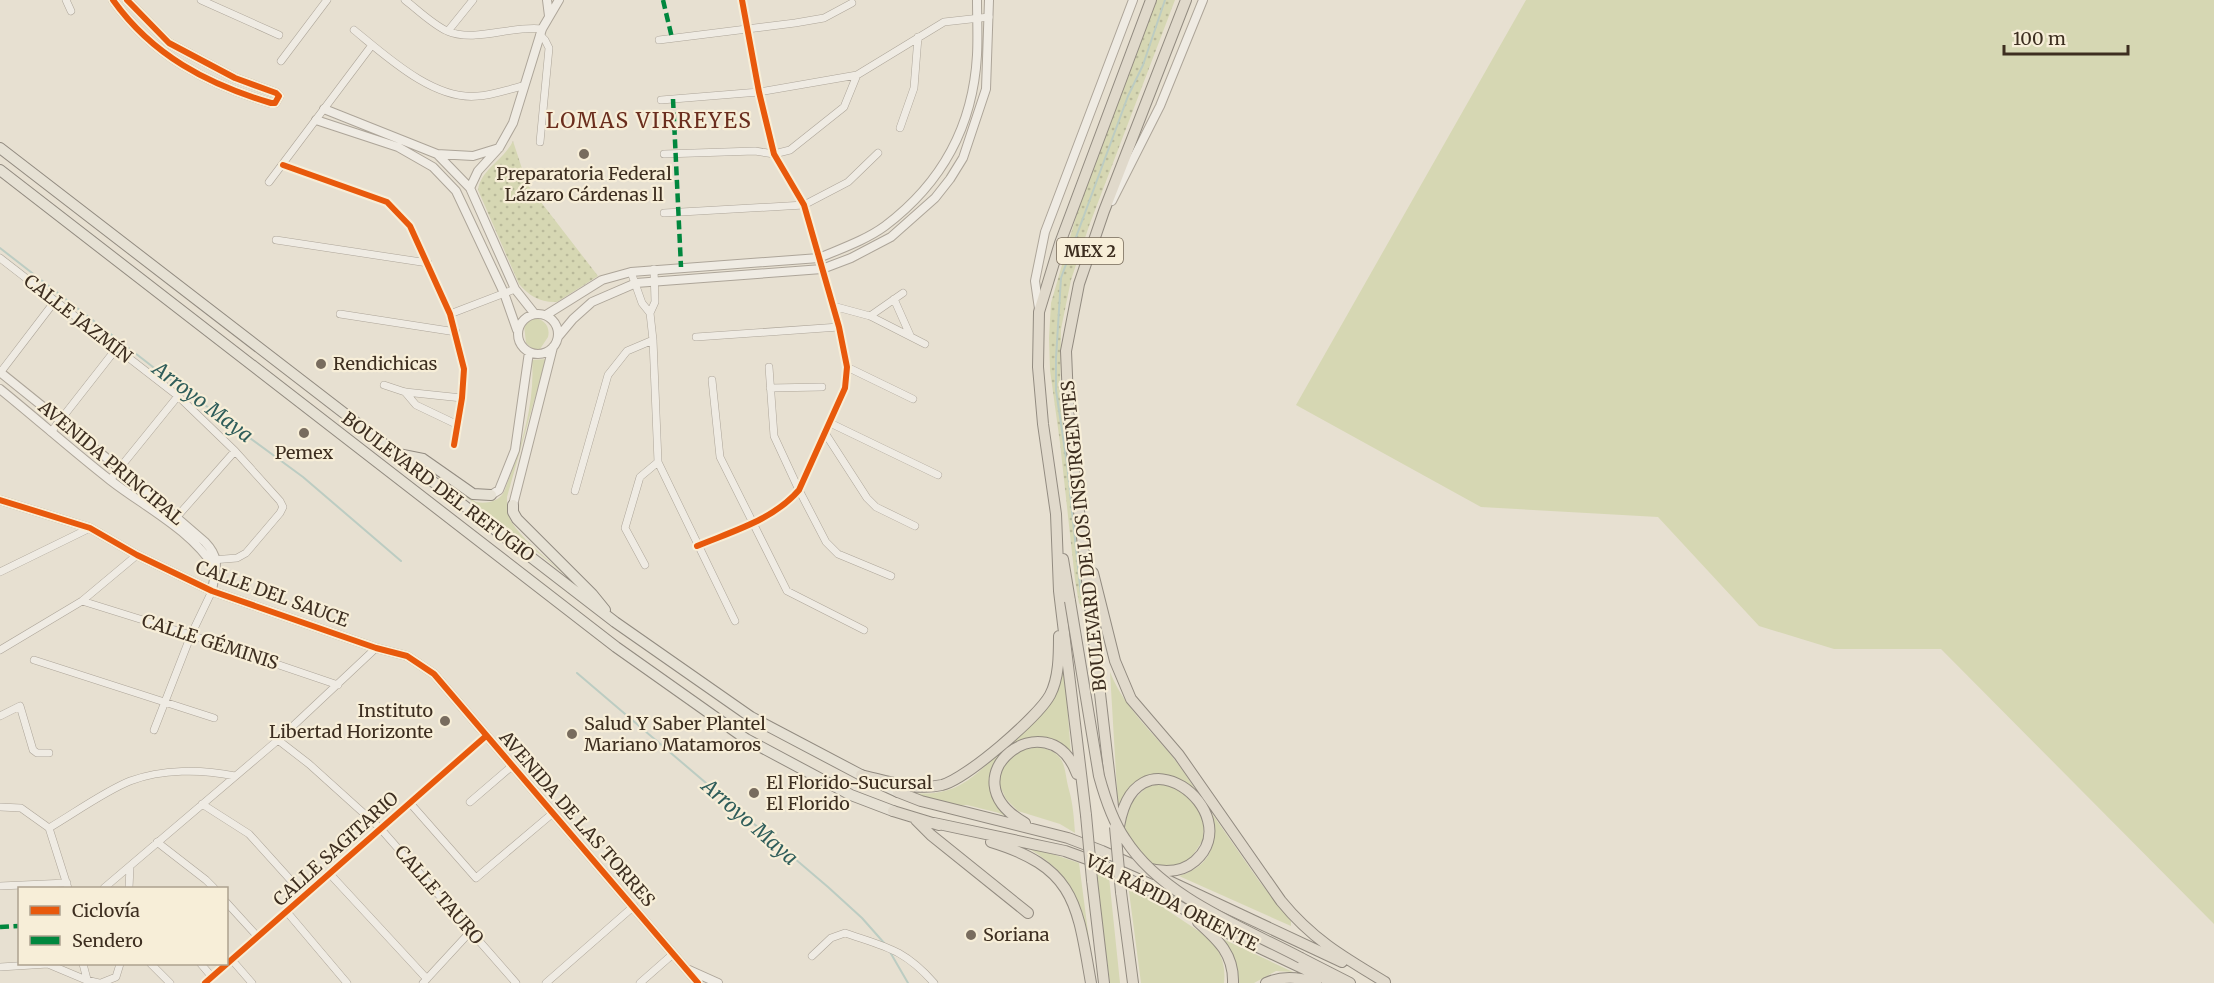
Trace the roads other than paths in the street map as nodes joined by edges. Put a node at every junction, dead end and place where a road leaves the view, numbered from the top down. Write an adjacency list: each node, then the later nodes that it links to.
1 (66, 0): 17 (street)
2 (201, 0): 25 (street)
3 (327, 0): 29 (street)
4 (405, 0): 23 (street)
5 (473, 0): 23 (street)
6 (547, 0): 18 (street)
7 (558, 0): 18 (street)
8 (742, 0): 21 (street)
9 (977, 0): 19 (street)
10 (989, 0): 20 (street)
11 (1133, 0): 66 (street)
12 (1151, 0): 66 (highway, BOULEVARD DE LOS INSURGENTES / MEX 2)
13 (1186, 0): 49 (highway, BOULEVARD DE LOS INSURGENTES / MEX 2)
14 (1203, 0): 49 (street)
15 (120, 1): 15 (street)
16 (852, 3): 21 (street)
17 (71, 10)
18 (549, 16): 24 (street)
19 (977, 17): 20 (street); 26 (street); 53 (street)
20 (989, 17): 55 (street)
21 (748, 29): 27 (street); 32 (street)
22 (354, 30): 28 (street)
23 (448, 31): 24 (street)
24 (541, 32): 31 (street); 37 (street)
25 (279, 35)
26 (918, 37): 30 (street); 36 (street)
27 (659, 40)
28 (372, 45): 31 (street); 34 (street)
29 (281, 61)
30 (857, 75): 32 (street); 43 (street)
31 (523, 86): 39 (street)
32 (759, 92): 33 (street); 43 (street)
33 (661, 100)
34 (324, 109): 35 (street); 41 (street)
35 (316, 120): 44 (street); 61 (street)
36 (900, 128)
37 (540, 142)
38 (0, 148): 103 (main road, BOULEVARD DEL REFUGIO)
39 (499, 148): 41 (street); 47 (street)
40 (878, 153): 48 (street)
41 (437, 154): 47 (street)
42 (664, 154): 43 (street)
43 (774, 154): 48 (street)
44 (283, 165): 46 (street); 54 (street)
45 (0, 170): 153 (main road, BOULEVARD DEL REFUGIO)
46 (268, 182)
47 (470, 188): 60 (street)
48 (804, 205): 50 (street); 53 (street)
49 (1104, 211): 114 (highway, BOULEVARD DE LOS INSURGENTES / MEX 2)
50 (664, 213)
51 (276, 240): 54 (street)
52 (0, 258): 64 (street, CALLE JAZMÍN)
53 (819, 258): 55 (street); 56 (street)
54 (428, 263): 69 (street)
55 (822, 268): 58 (street); 65 (street)
56 (654, 269): 57 (street); 58 (street)
57 (631, 272): 59 (street); 71 (street)
58 (655, 282): 59 (street); 67 (street)
59 (636, 283): 67 (street); 77 (street)
60 (515, 289): 61 (street); 70 (street)
61 (504, 293): 69 (street); 74 (street)
62 (903, 293): 63 (street)
63 (894, 299): 72 (street); 76 (street)
64 (55, 301): 82 (street, CALLE JAZMÍN); 86 (street)
65 (833, 306): 72 (street); 73 (street)
66 (1039, 312): 113 (highway, BOULEVARD DE LOS INSURGENTES / MEX 2)
67 (650, 313): 79 (street)
68 (340, 314): 75 (street)
69 (450, 314): 75 (street)
70 (534, 314): 71 (street); 74 (street)
71 (546, 315): 77 (street)
72 (870, 316): 76 (street)
73 (839, 327): 78 (street); 85 (street)
74 (517, 330): 83 (street)
75 (456, 332): 94 (street)
76 (910, 335): 80 (street)
77 (558, 337): 81 (street)
78 (696, 337)
79 (653, 340): 104 (street); 109 (street)
80 (925, 344)
81 (554, 347): 83 (street); 112 (street)
82 (116, 349): 93 (street, CALLE JAZMÍN); 96 (street)
83 (529, 352): 110 (street)
84 (769, 367): 90 (street)
85 (847, 367): 95 (street); 97 (street)
86 (0, 372): 96 (street, AVENIDA PRINCIPAL)
87 (712, 380): 116 (street)
88 (384, 385): 92 (street)
89 (822, 387): 90 (street)
90 (771, 388): 108 (street)
91 (0, 389): 99 (street, AVENIDA PRINCIPAL)
92 (405, 392): 94 (street); 98 (street)
93 (178, 396): 102 (street, CALLE JAZMÍN); 105 (street)
94 (462, 398): 98 (street)
95 (913, 399)
96 (60, 420): 99 (street); 105 (street, AVENIDA PRINCIPAL)
97 (830, 423): 100 (street); 106 (street)
98 (458, 425): 101 (street)
99 (51, 432): 107 (street, AVENIDA PRINCIPAL)
100 (825, 433): 108 (street); 117 (street)
101 (454, 445)
102 (235, 452): 115 (street); 121 (street, CALLE JAZMÍN)
103 (393, 452): 110 (main road); 129 (main road, BOULEVARD DEL REFUGIO)
104 (658, 462): 119 (street); 122 (street)
105 (119, 468): 107 (street); 115 (street, AVENIDA PRINCIPAL)
106 (938, 475)
107 (110, 480): 115 (street, AVENIDA PRINCIPAL)
108 (798, 490): 116 (street); 124 (street)
109 (575, 491)
110 (491, 495)
111 (0, 500): 118 (street, CALLE DEL SAUCE)
112 (513, 505): 129 (main road)
113 (1056, 514): 126 (highway, BOULEVARD DE LOS INSURGENTES); 215 (highway, bridge)
114 (1081, 516): 156 (highway, BOULEVARD DE LOS INSURGENTES); 216 (highway)
115 (174, 520): 121 (street, AVENIDA PRINCIPAL)
116 (752, 523): 119 (street); 130 (street)
117 (915, 526)
118 (90, 528): 120 (street, CALLE DEL SAUCE); 123 (street)
119 (697, 546): 128 (street)
120 (137, 555): 125 (street, CALLE DEL SAUCE); 127 (street)
121 (214, 562): 125 (street)
122 (645, 565)
123 (0, 572)
124 (891, 576)
125 (212, 591): 131 (street); 132 (street, CALLE DEL SAUCE)
126 (1059, 591): 145 (highway); 148 (highway, BOULEVARD DE LOS INSURGENTES)
127 (82, 601): 131 (street, CALLE GÉMINIS); 133 (street)
128 (735, 621)
129 (615, 622): 145 (main road, BOULEVARD DEL REFUGIO)
130 (864, 630)
131 (191, 635): 136 (street, CALLE GÉMINIS); 137 (street)
132 (376, 648): 135 (street, CALLE DEL SAUCE); 136 (street)
133 (0, 650)
134 (34, 660): 137 (street)
135 (434, 674): 141 (street, AVENIDA DE LAS TORRES)
136 (338, 684): 142 (street)
137 (165, 703): 139 (street); 140 (street)
138 (0, 716): 143 (street)
139 (214, 718)
140 (154, 730)
141 (486, 736): 144 (street, AVENIDA DE LAS TORRES); 150 (street, CALLE SAGITARIO)
142 (278, 740): 146 (street); 160 (street, CALLE TAURO)
143 (49, 753)
144 (512, 766): 149 (street); 155 (street, AVENIDA DE LAS TORRES)
145 (861, 775): 147 (main road, BOULEVARD DEL REFUGIO)
146 (235, 776): 151 (street); 159 (street)
147 (898, 792): 161 (highway)
148 (1083, 795): 161 (highway); 208 (highway, BOULEVARD DE LOS INSURGENTES, bridge)
149 (470, 802)
150 (410, 803): 155 (street); 160 (street, CALLE SAGITARIO)
151 (202, 804): 162 (street); 171 (street)
152 (2, 806): 154 (street); 159 (street)
153 (893, 811): 157 (highway)
154 (0, 813)
155 (553, 813): 173 (street, AVENIDA DE LAS TORRES)
156 (1117, 816): 163 (highway); 181 (highway, BOULEVARD DE LOS INSURGENTES, bridge)
157 (914, 818): 158 (highway); 176 (highway)
158 (934, 823): 174 (highway, VÍA RÁPIDA ORIENTE); 207 (highway)
159 (49, 828): 167 (street)
160 (380, 828): 165 (street, CALLE SAGITARIO); 177 (street, CALLE TAURO)
161 (1039, 830): 163 (highway)
162 (157, 842): 164 (street); 170 (street)
163 (1127, 862): 216 (highway)
164 (129, 867): 168 (street); 169 (street)
165 (330, 873): 171 (street, CALLE SAGITARIO); 194 (street)
166 (0, 886): 167 (street)
167 (68, 886)
168 (105, 887)
169 (129, 887)
170 (213, 887)
171 (305, 896): 175 (street, CALLE SAGITARIO)
172 (228, 904): 178 (street)
173 (634, 906): 179 (street, AVENIDA DE LAS TORRES); 202 (street)
174 (1182, 908): 211 (highway); 214 (highway, VÍA RÁPIDA ORIENTE)
175 (287, 912): 178 (street, CALLE SAGITARIO); 200 (street)
176 (1029, 913)
177 (471, 931): 194 (street); 201 (street, CALLE TAURO)
178 (258, 937): 182 (street, CALLE SAGITARIO)
179 (673, 954): 192 (street, AVENIDA DE LAS TORRES); 203 (street)
180 (812, 956): 206 (street)
181 (1129, 957): 209 (highway, BOULEVARD DE LOS INSURGENTES); 210 (highway)
182 (232, 960): 183 (street, CALLE SAGITARIO); 199 (street)
183 (228, 963)
184 (32, 965): 191 (street)
185 (50, 965): 195 (street)
186 (83, 965): 195 (street)
187 (119, 965): 196 (street)
188 (153, 965): 197 (street)
189 (203, 965): 193 (street)
190 (226, 965): 193 (street, CALLE SAGITARIO)
191 (0, 967)
192 (686, 968): 204 (street, AVENIDA DE LAS TORRES); 205 (street, AVENIDA DE LAS TORRES)
193 (212, 977): 198 (street, CALLE SAGITARIO)
194 (425, 981)
195 (87, 982): 196 (street)
196 (100, 983)
197 (170, 983)
198 (204, 983)
199 (252, 983)
200 (347, 983)
201 (516, 983)
202 (546, 983)
203 (640, 983)
204 (698, 983)
205 (718, 983)
206 (934, 983)
207 (1091, 983)
208 (1104, 983)
209 (1132, 983)
210 (1139, 983)
211 (1233, 983)
212 (1266, 983): 213 (highway)
213 (1316, 983)
214 (1334, 983)
215 (1350, 983)
216 (1385, 983)

